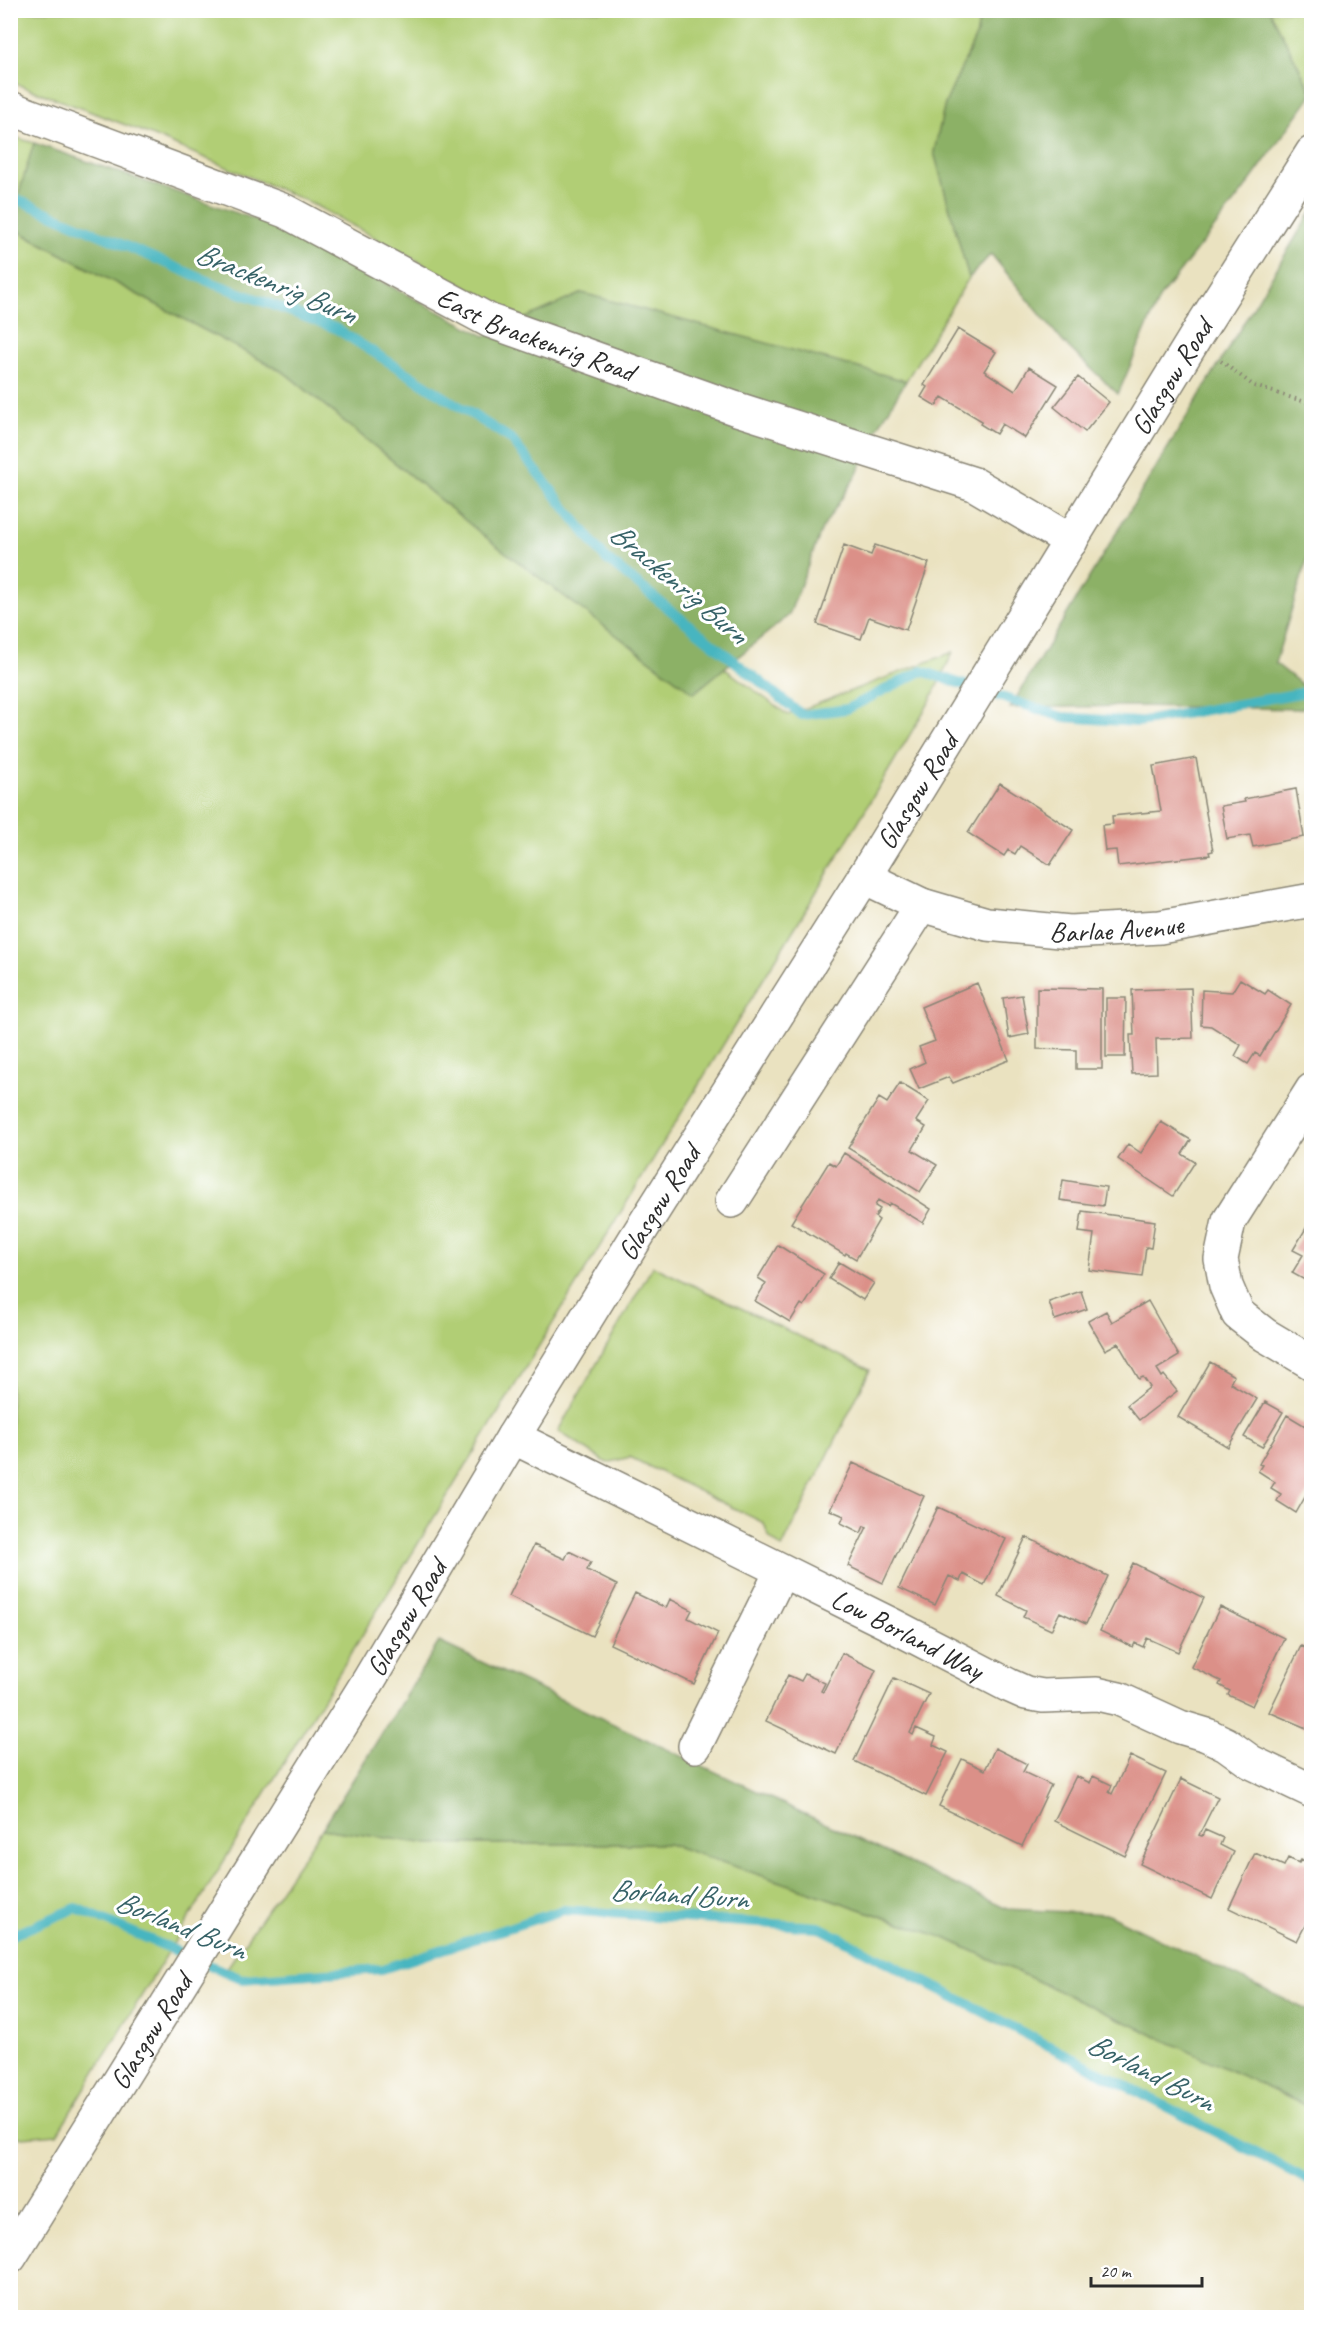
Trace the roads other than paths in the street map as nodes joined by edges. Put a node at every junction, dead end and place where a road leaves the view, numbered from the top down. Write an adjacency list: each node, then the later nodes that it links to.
1 (10, 108): 3 (main road, East Brackenrig Road)
2 (1311, 153): 3 (main road, Glasgow Road)
3 (1071, 541): 4 (main road, Glasgow Road)
4 (864, 877): 6 (main road, Barlae Avenue); 10 (main road, Glasgow Road)
5 (1311, 900): 6 (main road, Barlae Avenue)
6 (922, 905): 8 (main road)
7 (1311, 1090): 9 (main road)
8 (732, 1201)
9 (1311, 1363)
10 (513, 1437): 11 (main road, Low Borland Way); 14 (main road, Glasgow Road)
11 (781, 1572): 12 (main road); 13 (main road, Low Borland Way)
12 (695, 1746)
13 (1311, 1791)
14 (10, 2257)

